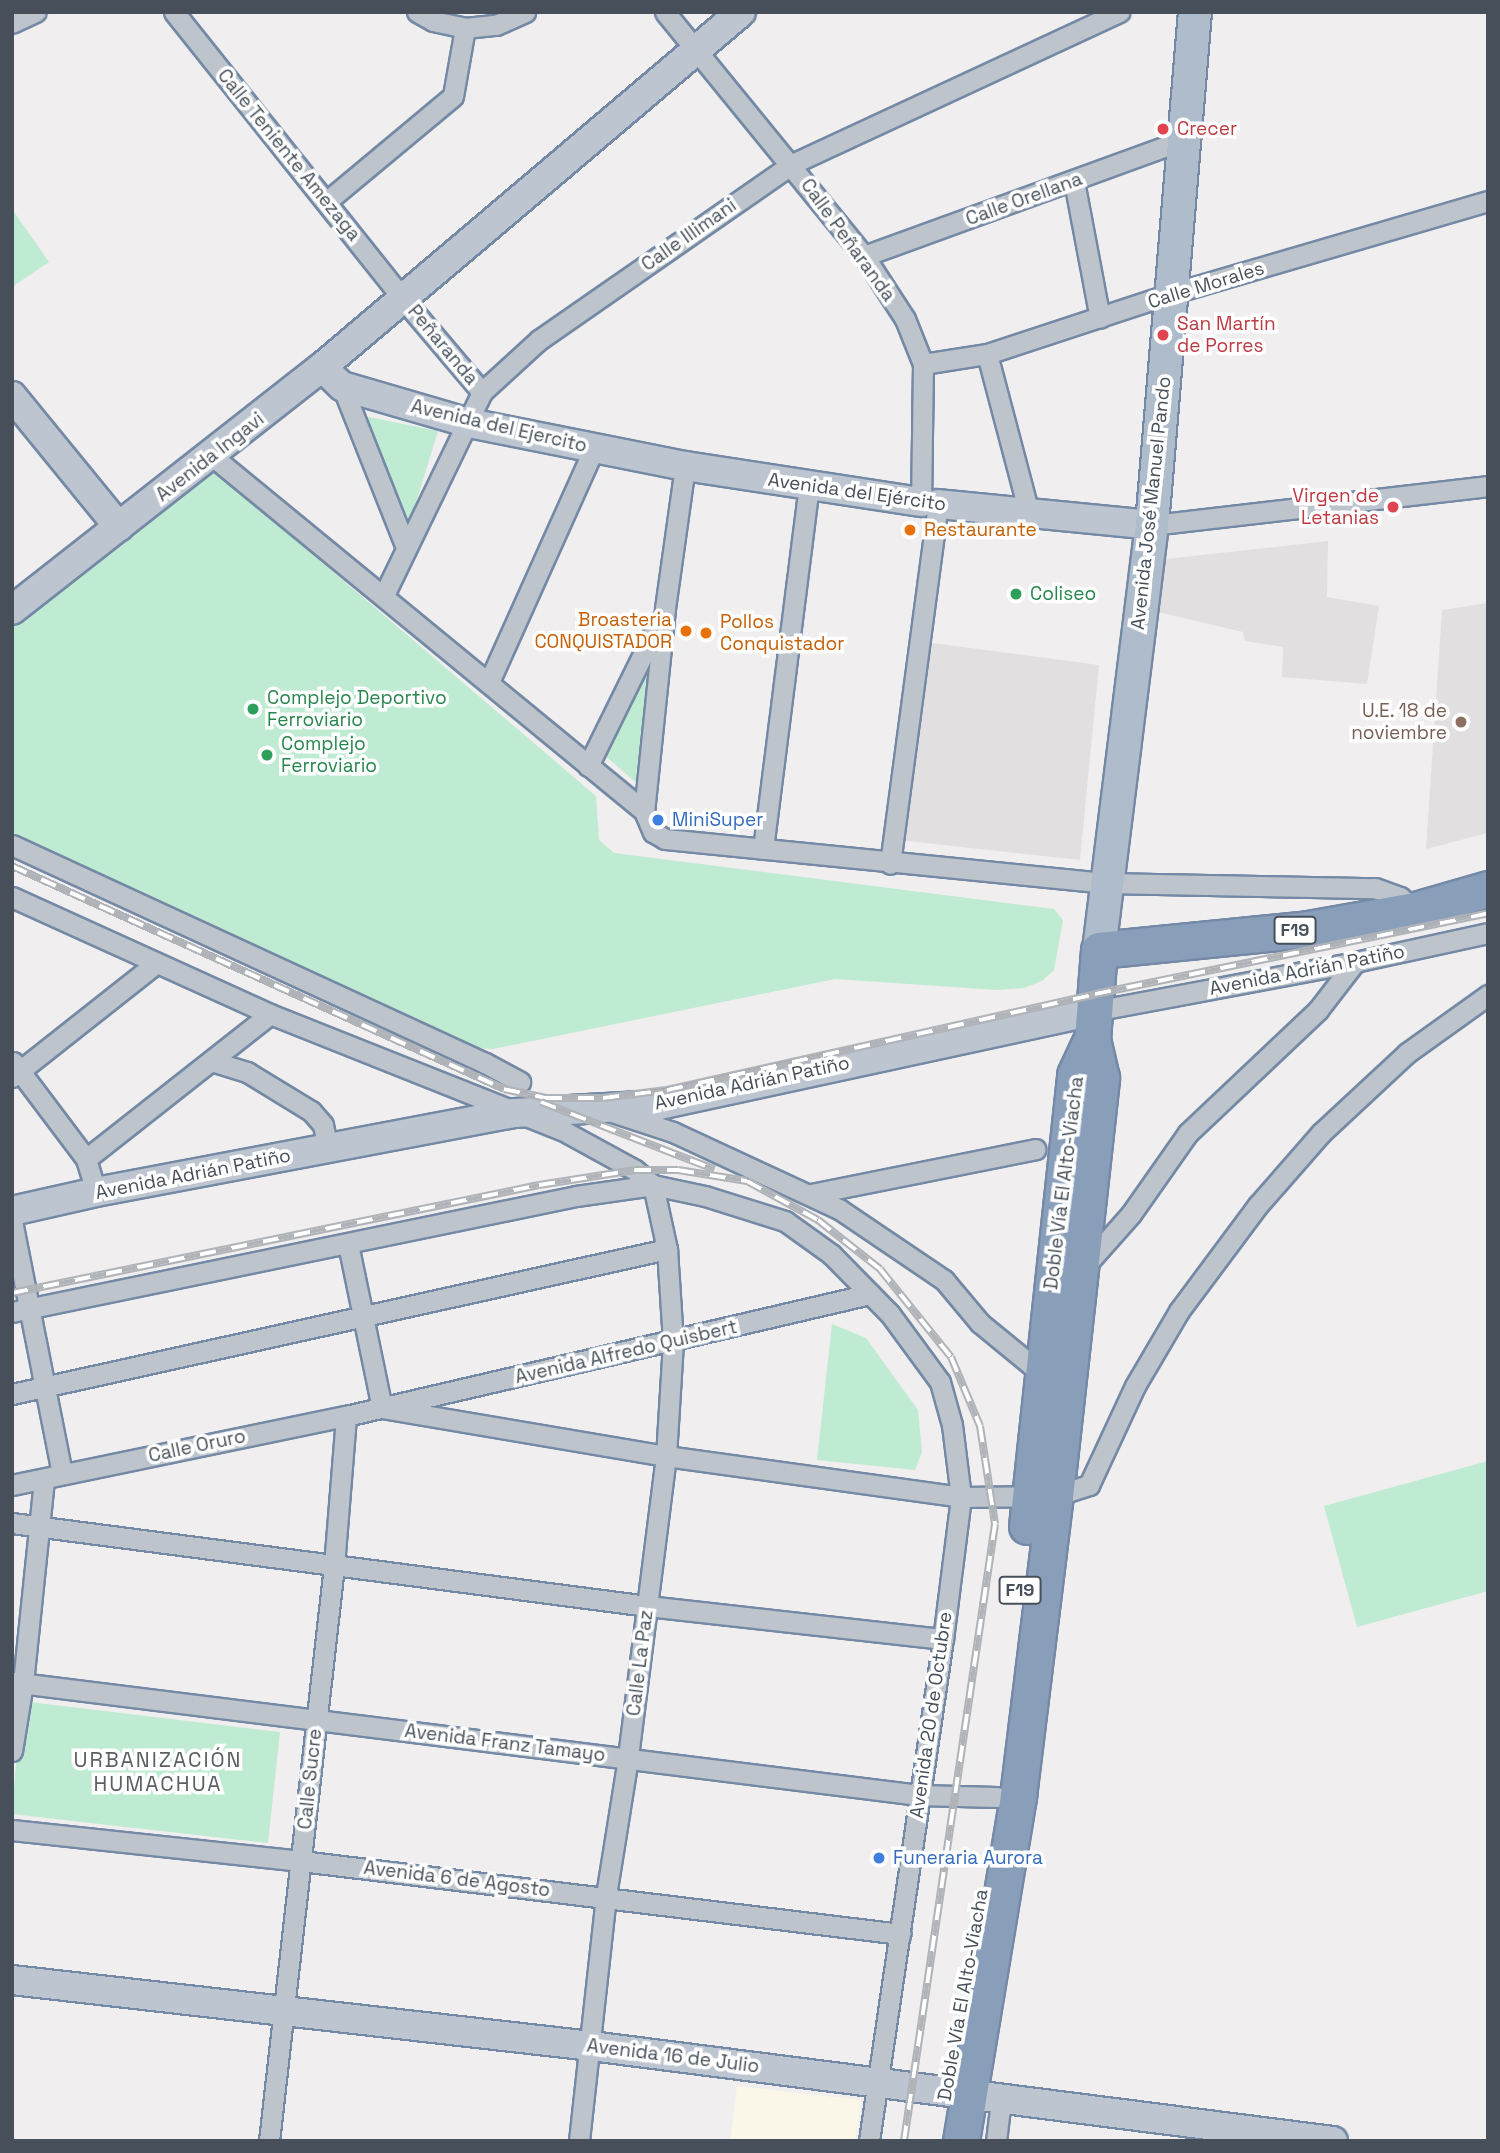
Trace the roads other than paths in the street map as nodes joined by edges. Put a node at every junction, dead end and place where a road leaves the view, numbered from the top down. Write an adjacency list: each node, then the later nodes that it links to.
1 (36, 12): 9 (street)
2 (174, 12): 16 (street, Calle Teniente Amezaga)
3 (417, 12): 10 (street)
4 (525, 12): 10 (street)
5 (666, 12): 11 (street, Calle Peñaranda)
6 (741, 12): 11 (street, Avenida Ingavi)
7 (1119, 12): 13 (street, Calle Illimani)
8 (1195, 12): 12 (main road, Avenida José Manuel Pando)
9 (12, 23)
10 (466, 28): 16 (street)
11 (698, 50): 13 (street, Calle Peñaranda); 19 (street, Avenida Ingavi)
12 (1183, 139): 14 (street, Calle Orellana); 18 (main road, Avenida José Manuel Pando)
13 (792, 164): 17 (street, Calle Peñaranda); 25 (street, Calle Illimani)
14 (1074, 181): 17 (street, Calle Orellana); 20 (street)
15 (1488, 201): 18 (street, Calle Morales)
16 (326, 202): 19 (street, Calle Teniente Amezaga)
17 (864, 257): 22 (street, Calle Peñaranda)
18 (1170, 294): 20 (street, Calle Morales); 35 (main road, Avenida José Manuel Pando)
19 (403, 299): 23 (street, Avenida Ingavi); 25 (street, Peñaranda)
20 (1100, 318): 21 (street, Calle Morales)
21 (987, 354): 22 (street, Calle Morales); 34 (street)
22 (923, 365): 33 (street, Calle Peñaranda)
23 (322, 367): 24 (street, Avenida del Ejercito); 29 (street, Avenida Ingavi)
24 (342, 386): 27 (street, Avenida del Ejercito); 37 (street)
25 (482, 392): 27 (street, Calle Illimani)
26 (12, 396): 36 (street)
27 (468, 423): 28 (street, Avenida del Ejercito); 37 (street, Calle Illimani)
28 (594, 448): 30 (street, Avenida del Ejercito); 41 (street)
29 (212, 456): 36 (street, Avenida Ingavi); 38 (street)
30 (685, 466): 31 (street, Avenida del Ejército); 40 (street)
31 (809, 486): 33 (street, Avenida del Ejército); 45 (street)
32 (1488, 486): 35 (street, Avenida del Ejército)
33 (930, 503): 34 (street, Avenida del Ejército); 46 (street, Calle Peñaranda)
34 (1030, 513): 35 (street, Avenida del Ejército)
35 (1152, 525): 47 (main road, Avenida José Manuel Pando)
36 (119, 527): 39 (street, Avenida Ingavi)
37 (406, 548): 38 (street, Calle Illimani)
38 (384, 595): 41 (street)
39 (12, 610)
40 (665, 610): 42 (street); 43 (street)
41 (489, 682): 42 (street)
42 (588, 766): 43 (street)
43 (644, 811): 45 (street)
44 (12, 845): 61 (street)
45 (763, 849): 46 (street)
46 (890, 864): 47 (street)
47 (1105, 883): 50 (street); 53 (main road, Avenida José Manuel Pando)
48 (1488, 889): 50 (highway, F19)
49 (21, 900): 51 (street); 55 (street)
50 (1415, 910): 53 (highway, F19)
51 (12, 917)
52 (1488, 933): 54 (street, Avenida Adrián Patiño)
53 (1099, 950): 58 (highway, F19)
54 (1354, 962): 58 (street, Avenida Adrián Patiño); 74 (street)
55 (155, 964): 57 (street); 60 (street)
56 (1488, 995): 87 (street)
57 (271, 1014): 59 (street); 63 (street)
58 (1093, 1025): 62 (street, Avenida Adrián Patiño); 74 (highway, Doble Vía El Alto-Viacha / F19); 79 (highway, Doble Vía El Alto-Viacha / F19)
59 (211, 1061): 64 (street); 66 (street)
60 (15, 1070): 66 (street)
61 (520, 1082)
62 (600, 1108): 63 (street, Avenida Adrián Patiño); 69 (street)
63 (515, 1113): 64 (street, Avenida Adrián Patiño); 67 (street)
64 (328, 1148): 68 (street, Avenida Adrián Patiño)
65 (1035, 1149): 69 (street)
66 (86, 1159): 68 (street)
67 (653, 1185): 72 (street); 73 (street, Calle La Paz); 75 (street, Avenida 20 de Octubre)
68 (96, 1192): 70 (street, Avenida Adrián Patiño)
69 (811, 1194): 79 (street)
70 (12, 1211)
71 (12, 1221): 76 (street)
72 (348, 1244): 76 (street); 77 (street)
73 (667, 1249): 77 (street); 78 (street, Calle La Paz)
74 (1080, 1270): 87 (highway, Doble Vía El Alto-Viacha / F19)
75 (870, 1294): 78 (street, Avenida Alfredo Quisbert); 88 (street, Avenida 20 de Octubre)
76 (21, 1310): 80 (street)
77 (363, 1318): 80 (street); 82 (street)
78 (673, 1342): 82 (street, Avenida Alfredo Quisbert); 84 (street, Calle La Paz)
79 (1041, 1373): 87 (highway, Doble Vía El Alto-Viacha / F19)
80 (45, 1386): 81 (street); 85 (street)
81 (12, 1394)
82 (382, 1408): 83 (street, Calle Oruro); 84 (street)
83 (346, 1416): 85 (street, Calle Oruro); 91 (street, Calle Sucre)
84 (666, 1456): 88 (street); 92 (street, Calle La Paz)
85 (53, 1476): 86 (street, Calle Oruro); 90 (street)
86 (12, 1485)
87 (1043, 1496): 88 (street); 99 (highway, Doble Vía El Alto-Viacha / F19); 108 (highway, Doble Vía El Alto-Viacha / F19)
88 (961, 1497): 93 (street, Avenida 20 de Octubre)
89 (12, 1523): 90 (street)
90 (41, 1525): 91 (street); 94 (street)
91 (334, 1566): 92 (street); 95 (street, Calle Sucre)
92 (648, 1606): 93 (street); 97 (street, Calle La Paz)
93 (943, 1639): 98 (street, Avenida 20 de Octubre)
94 (18, 1682): 95 (street, Avenida Franz Tamayo); 96 (street)
95 (316, 1720): 97 (street, Avenida Franz Tamayo); 101 (street, Calle Sucre)
96 (12, 1751)
97 (628, 1758): 98 (street, Avenida Franz Tamayo); 102 (street, Calle La Paz)
98 (919, 1795): 99 (street, Avenida Franz Tamayo); 103 (street, Avenida 20 de Octubre)
99 (997, 1797): 108 (highway, Doble Vía El Alto-Viacha / F19)
100 (12, 1830): 101 (street, Avenida 6 de Agosto)
101 (302, 1861): 102 (street, Avenida 6 de Agosto); 105 (street, Calle Sucre)
102 (606, 1896): 103 (street, Avenida 6 de Agosto); 106 (street, Calle La Paz)
103 (901, 1934): 107 (street, Avenida 20 de Octubre)
104 (12, 1980): 105 (street, Avenida 16 de Julio)
105 (283, 2011): 106 (street, Avenida 16 de Julio); 109 (street, Calle Sucre)
106 (591, 2046): 107 (street, Avenida 16 de Julio); 110 (street, Calle La Paz)
107 (878, 2082): 108 (street, Avenida 16 de Julio); 111 (street, Avenida 20 de Octubre)
108 (972, 2094): 112 (highway, Doble Vía El Alto-Viacha / F19); 113 (highway, Doble Vía El Alto-Viacha / F19); 114 (street); 115 (street, Avenida 16 de Julio)
109 (269, 2141)
110 (579, 2141)
111 (869, 2141)
112 (938, 2141)
113 (961, 2141)
114 (996, 2141)
115 (1333, 2141)

